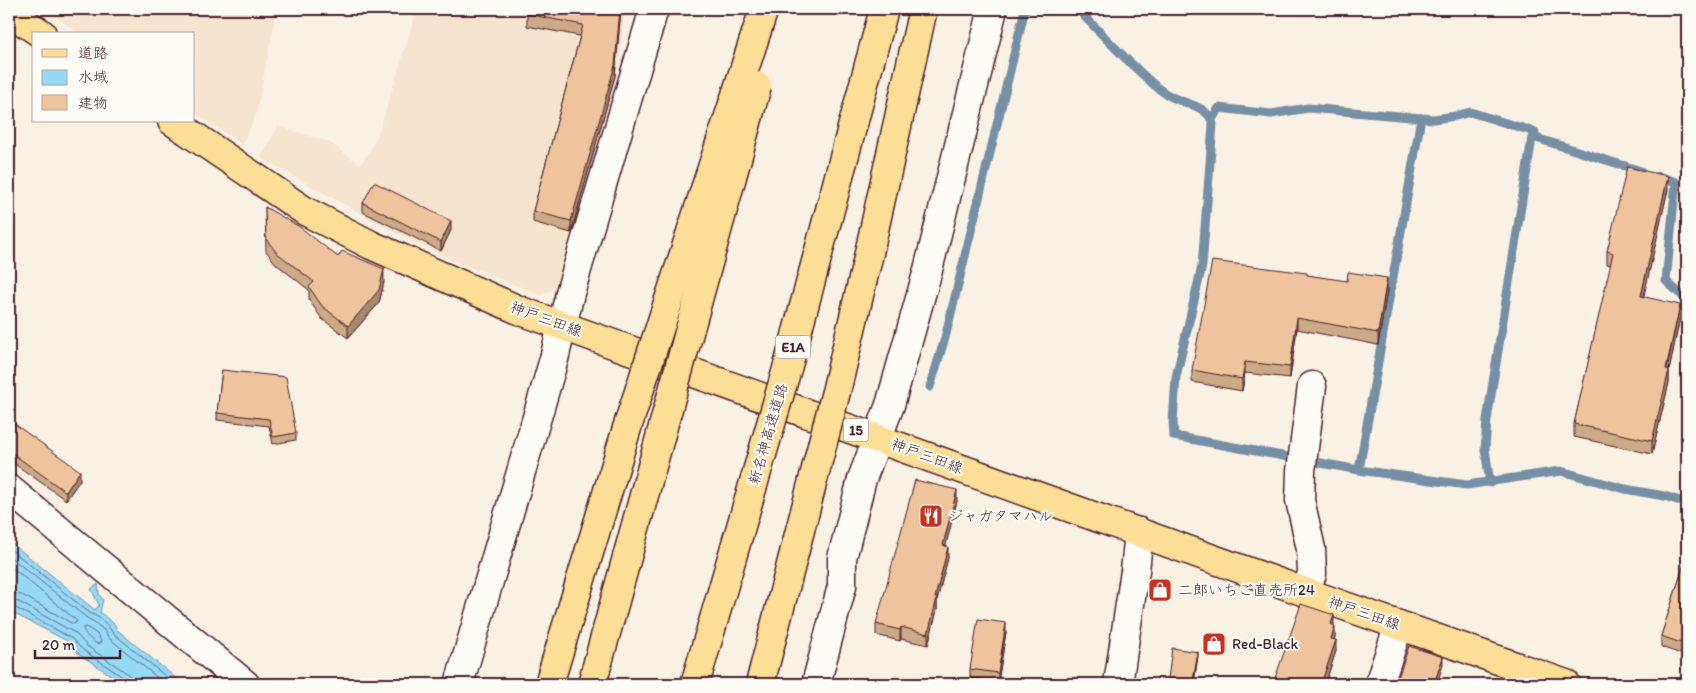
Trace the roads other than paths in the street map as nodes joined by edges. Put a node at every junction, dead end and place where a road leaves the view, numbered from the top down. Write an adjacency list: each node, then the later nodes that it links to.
1 (654, 9): 10 (street)
2 (764, 9): 19 (main road, bridge)
3 (778, 9): 20 (main road, bridge)
4 (884, 9): 21 (main road, 新名神高速道路 / E1A, bridge)
5 (923, 9): 22 (main road, bridge)
6 (992, 9): 12 (street)
7 (10, 16): 8 (main road)
8 (38, 32)
9 (174, 122): 10 (main road, 神戸三田線 / 15)
10 (562, 325): 12 (main road, 神戸三田線 / 15); 18 (street)
11 (1312, 386): 15 (street)
12 (877, 438): 14 (main road, 神戸三田線 / 15); 23 (street)
13 (9, 488): 17 (street)
14 (1139, 532): 15 (main road, 神戸三田線 / 15); 24 (street)
15 (1305, 592): 16 (main road, 神戸三田線 / 15)
16 (1399, 625): 25 (street); 26 (main road, 神戸三田線 / 15)
17 (245, 684)
18 (459, 684)
19 (549, 684)
20 (592, 684)
21 (696, 684)
22 (760, 684)
23 (816, 684)
24 (1118, 684)
25 (1379, 684)
26 (1566, 684)

